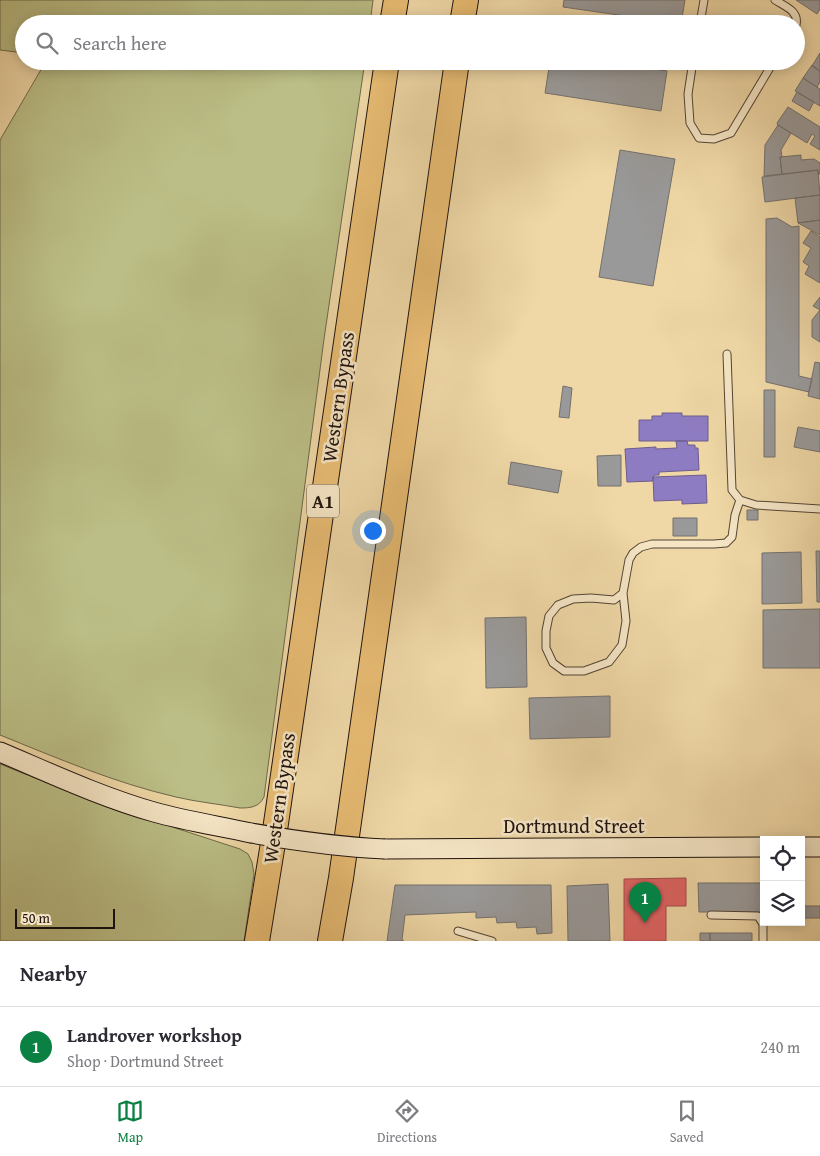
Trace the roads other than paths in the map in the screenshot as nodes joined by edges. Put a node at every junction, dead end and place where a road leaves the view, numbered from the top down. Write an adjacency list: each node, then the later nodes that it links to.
1 (396, 0): 5 (highway)
2 (466, 0): 6 (highway)
3 (704, 0): 7 (lane)
4 (776, 0): 8 (lane)
5 (394, 15)
6 (464, 15)
7 (702, 15)
8 (796, 15)
9 (386, 70): 23 (highway, Western Bypass / A1)
10 (456, 70): 24 (highway)
11 (692, 70): 12 (lane)
12 (769, 70)
13 (727, 354): 14 (lane)
14 (740, 500): 15 (lane); 16 (lane)
15 (820, 509)
16 (623, 593): 16 (lane)
17 (0, 752): 20 (street, Dortmund Street, bridge)
18 (805, 847): 19 (street)
19 (820, 847)
20 (760, 848)
21 (711, 915): 26 (lane)
22 (458, 931): 25 (lane)
23 (257, 941)
24 (330, 941)
25 (492, 941)
26 (763, 941)

